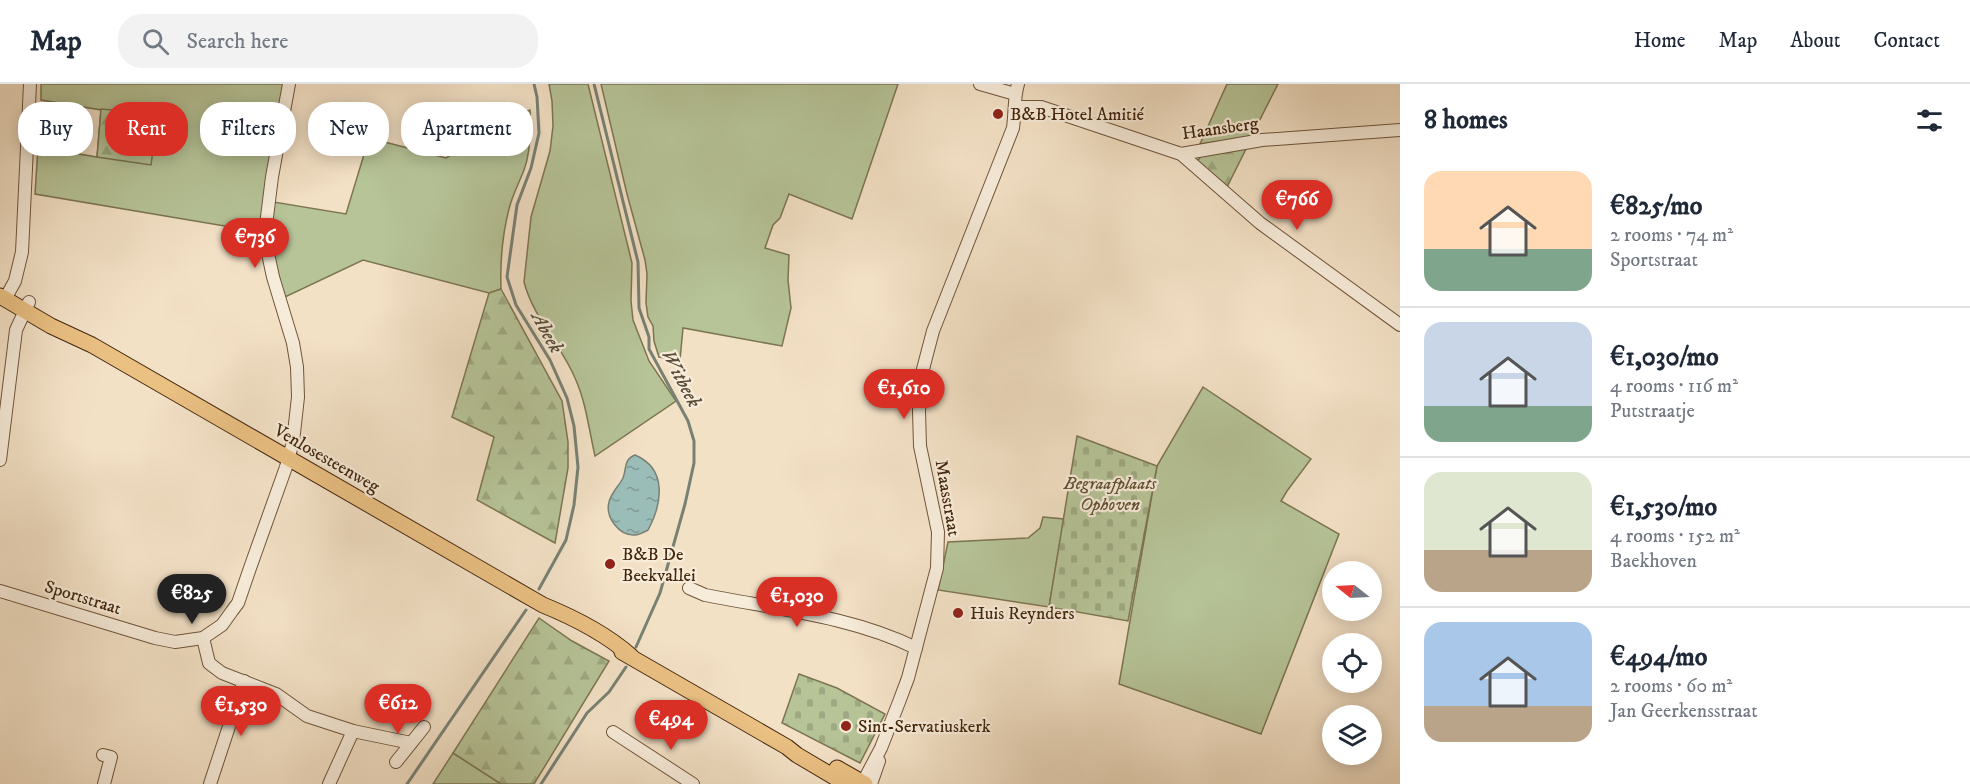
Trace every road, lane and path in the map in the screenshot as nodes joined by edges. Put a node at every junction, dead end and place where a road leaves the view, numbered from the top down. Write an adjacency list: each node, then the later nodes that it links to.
1 (30, 84): 7 (street)
2 (289, 84): 10 (street)
3 (980, 84): 4 (street, Haansberg)
4 (1016, 95): 6 (street, Haansberg); 15 (street, Maasstraat)
5 (1400, 130): 6 (street, Haansberg)
6 (1181, 154): 9 (street)
7 (4, 293): 8 (main road, Venlosesteenweg)
8 (27, 306): 10 (main road, Venlosesteenweg); 11 (street)
9 (1400, 325)
10 (289, 458): 14 (street); 23 (main road, Venlosesteenweg)
11 (0, 460)
12 (689, 588): 15 (street)
13 (0, 591): 14 (street, Sportstraat)
14 (203, 638): 16 (street)
15 (916, 648): 23 (street, Maasstraat)
16 (244, 681): 18 (street); 25 (street)
17 (424, 726): 20 (street)
18 (353, 731): 20 (street); 26 (street)
19 (613, 732): 27 (street)
20 (411, 743): 22 (street)
21 (103, 755): 24 (street)
22 (396, 762)
23 (858, 783)
24 (104, 784)
25 (210, 784)
26 (329, 784)
27 (693, 784)

